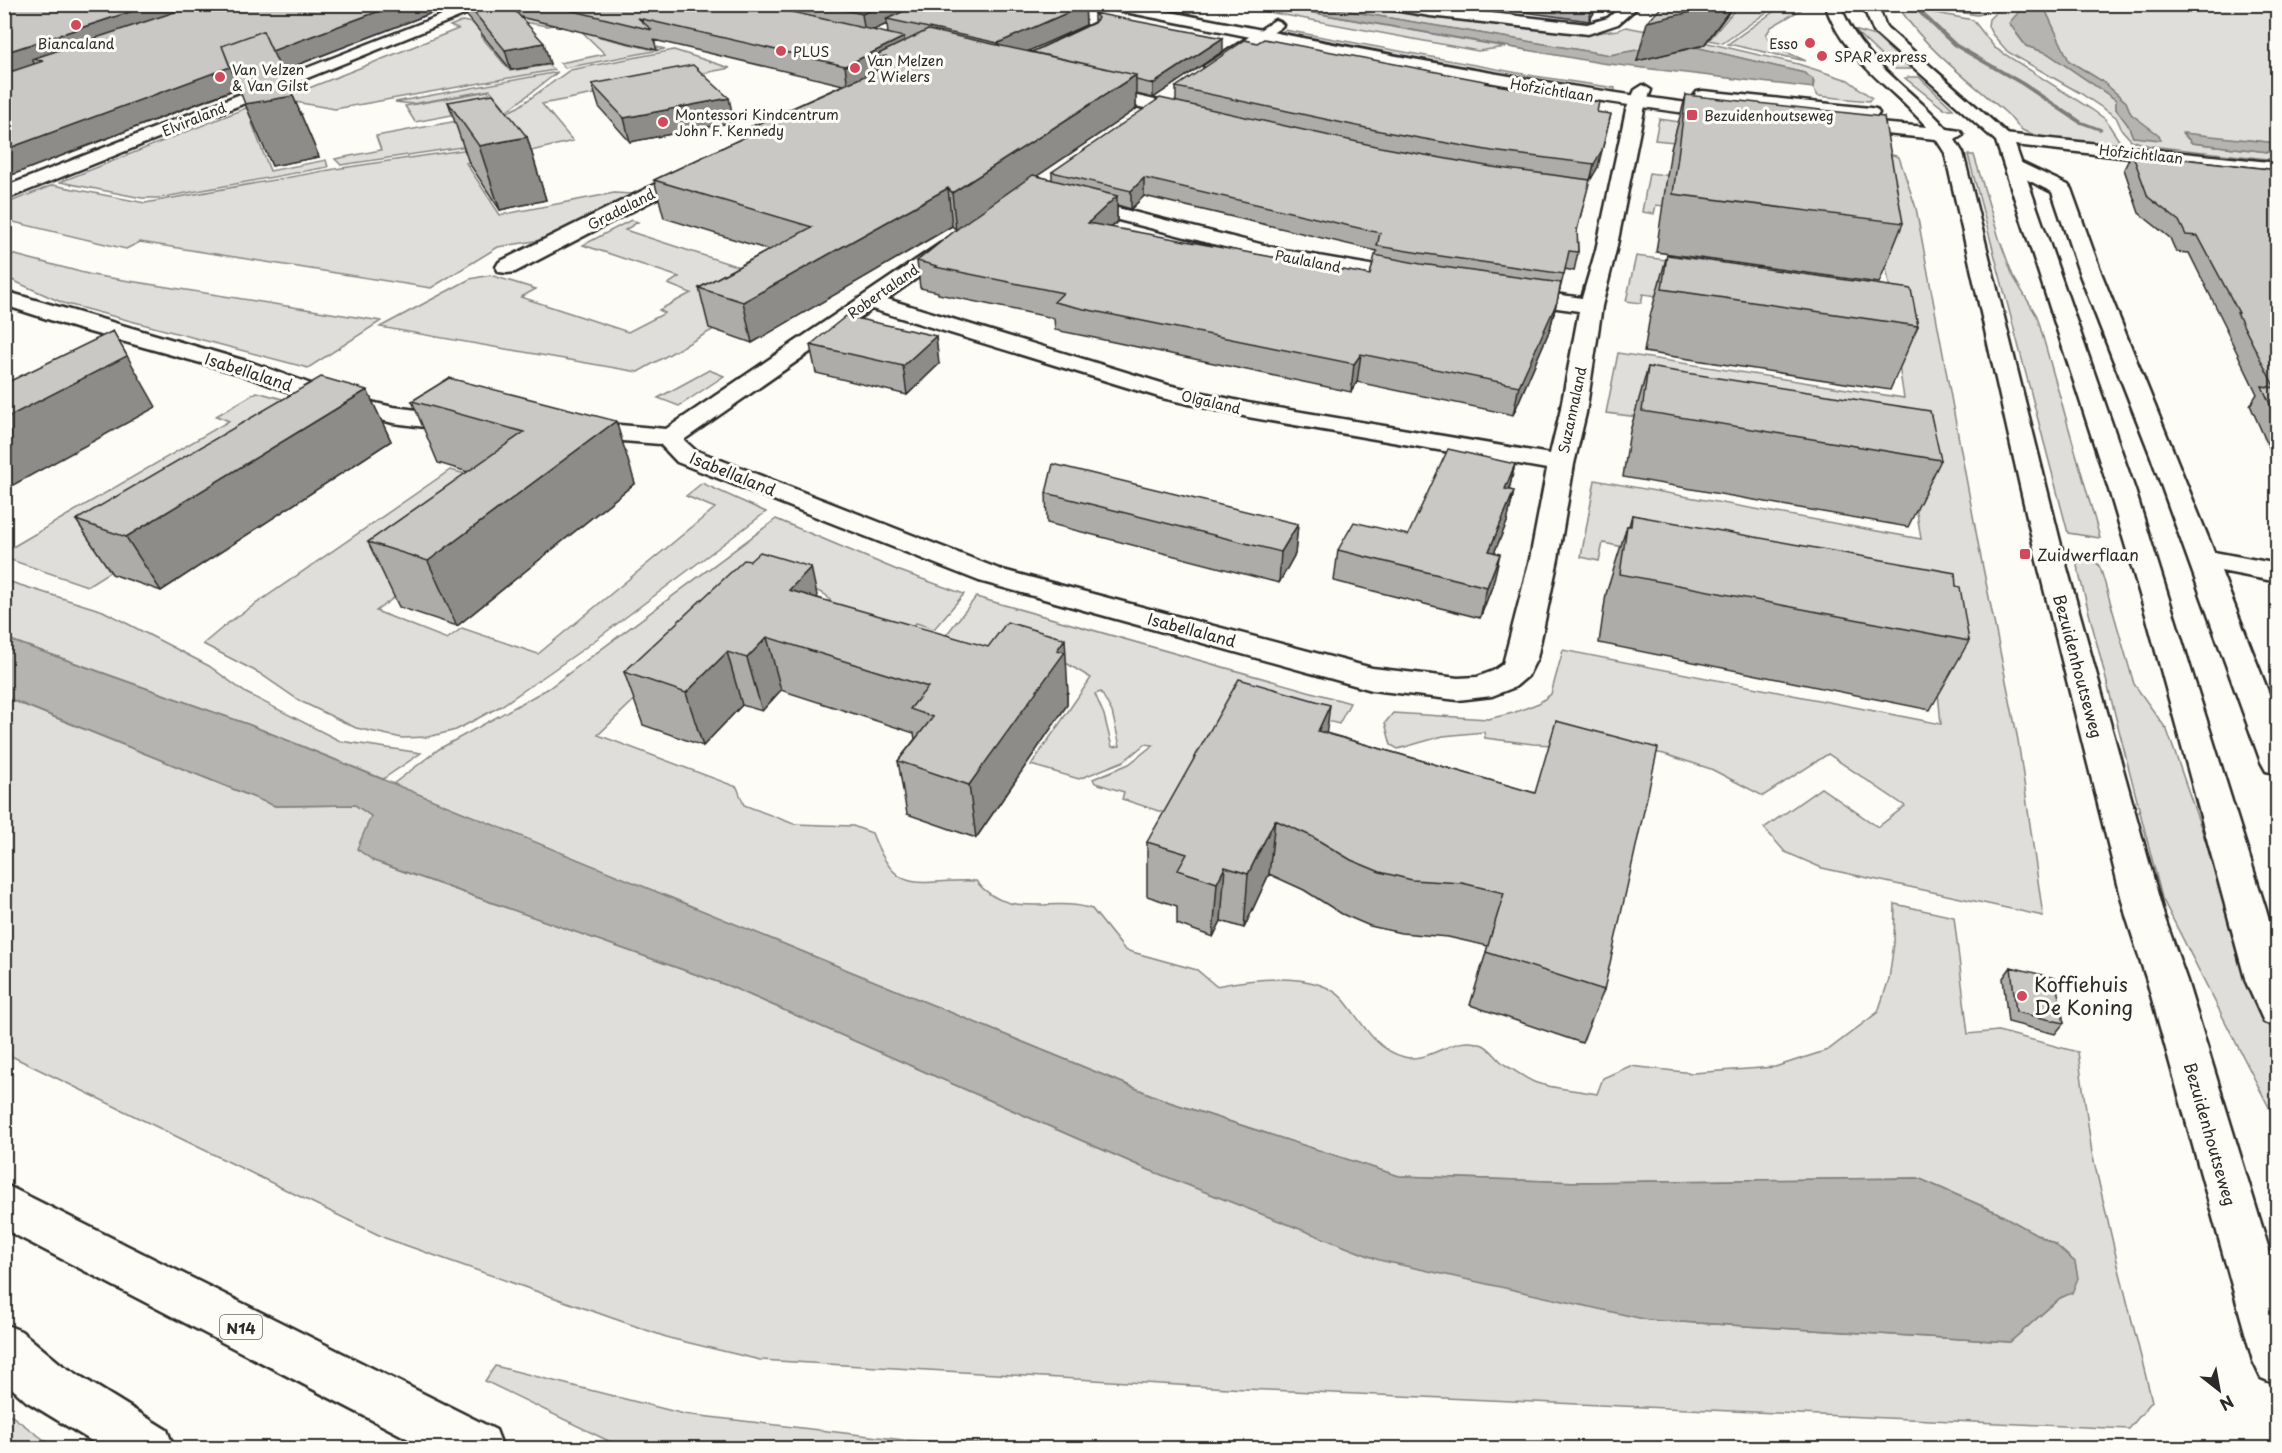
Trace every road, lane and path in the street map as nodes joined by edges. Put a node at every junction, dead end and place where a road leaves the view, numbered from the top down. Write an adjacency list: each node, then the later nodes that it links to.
1 (484, 4): 20 (street, Elviraland)
2 (1105, 4): 8 (street, Hofzichtlaan)
3 (1169, 4): 8 (street, Hofzichtlaan)
4 (1382, 4): 5 (street)
5 (1634, 4)
6 (1832, 4): 16 (street, Bezuidenhoutseweg)
7 (1869, 4): 17 (street)
8 (1268, 29): 9 (street); 12 (street, Hofzichtlaan)
9 (1193, 79)
10 (1072, 86): 13 (street)
11 (1174, 92): 13 (street)
12 (1640, 97): 16 (street, Hofzichtlaan); 28 (street, Suzannaland)
13 (1155, 105): 14 (street); 15 (street)
14 (1136, 118)
15 (1212, 118)
16 (1936, 127): 17 (street, Hofzichtlaan); 41 (street, Bezuidenhoutseweg)
17 (2009, 152): 19 (street, Hofzichtlaan); 33 (street); 37 (street)
18 (709, 164): 23 (street, Gradaland)
19 (2277, 169)
20 (4, 194)
21 (1051, 197): 24 (street, Paulaland)
22 (973, 230): 27 (street, Robertaland)
23 (507, 267)
24 (1440, 284)
25 (1498, 292): 28 (street)
26 (4, 298): 29 (street, Isabellaland)
27 (869, 301): 31 (street, Robertaland); 32 (street, Olgaland)
28 (1591, 306): 32 (street, Suzannaland)
29 (491, 425)
30 (546, 428): 31 (street)
31 (671, 437): 35 (street, Isabellaland)
32 (1561, 464): 35 (street, Suzannaland)
33 (2203, 560): 34 (street); 36 (street)
34 (2277, 573)
35 (1458, 689)
36 (2277, 762)
37 (2247, 910): 38 (street); 39 (street)
38 (2277, 944)
39 (2277, 1010)
40 (4, 1205): 45 (street, N14)
41 (2265, 1292): 43 (street, Bezuidenhoutseweg)
42 (4, 1348): 44 (street)
43 (2277, 1361)
44 (149, 1449)
45 (478, 1449)

